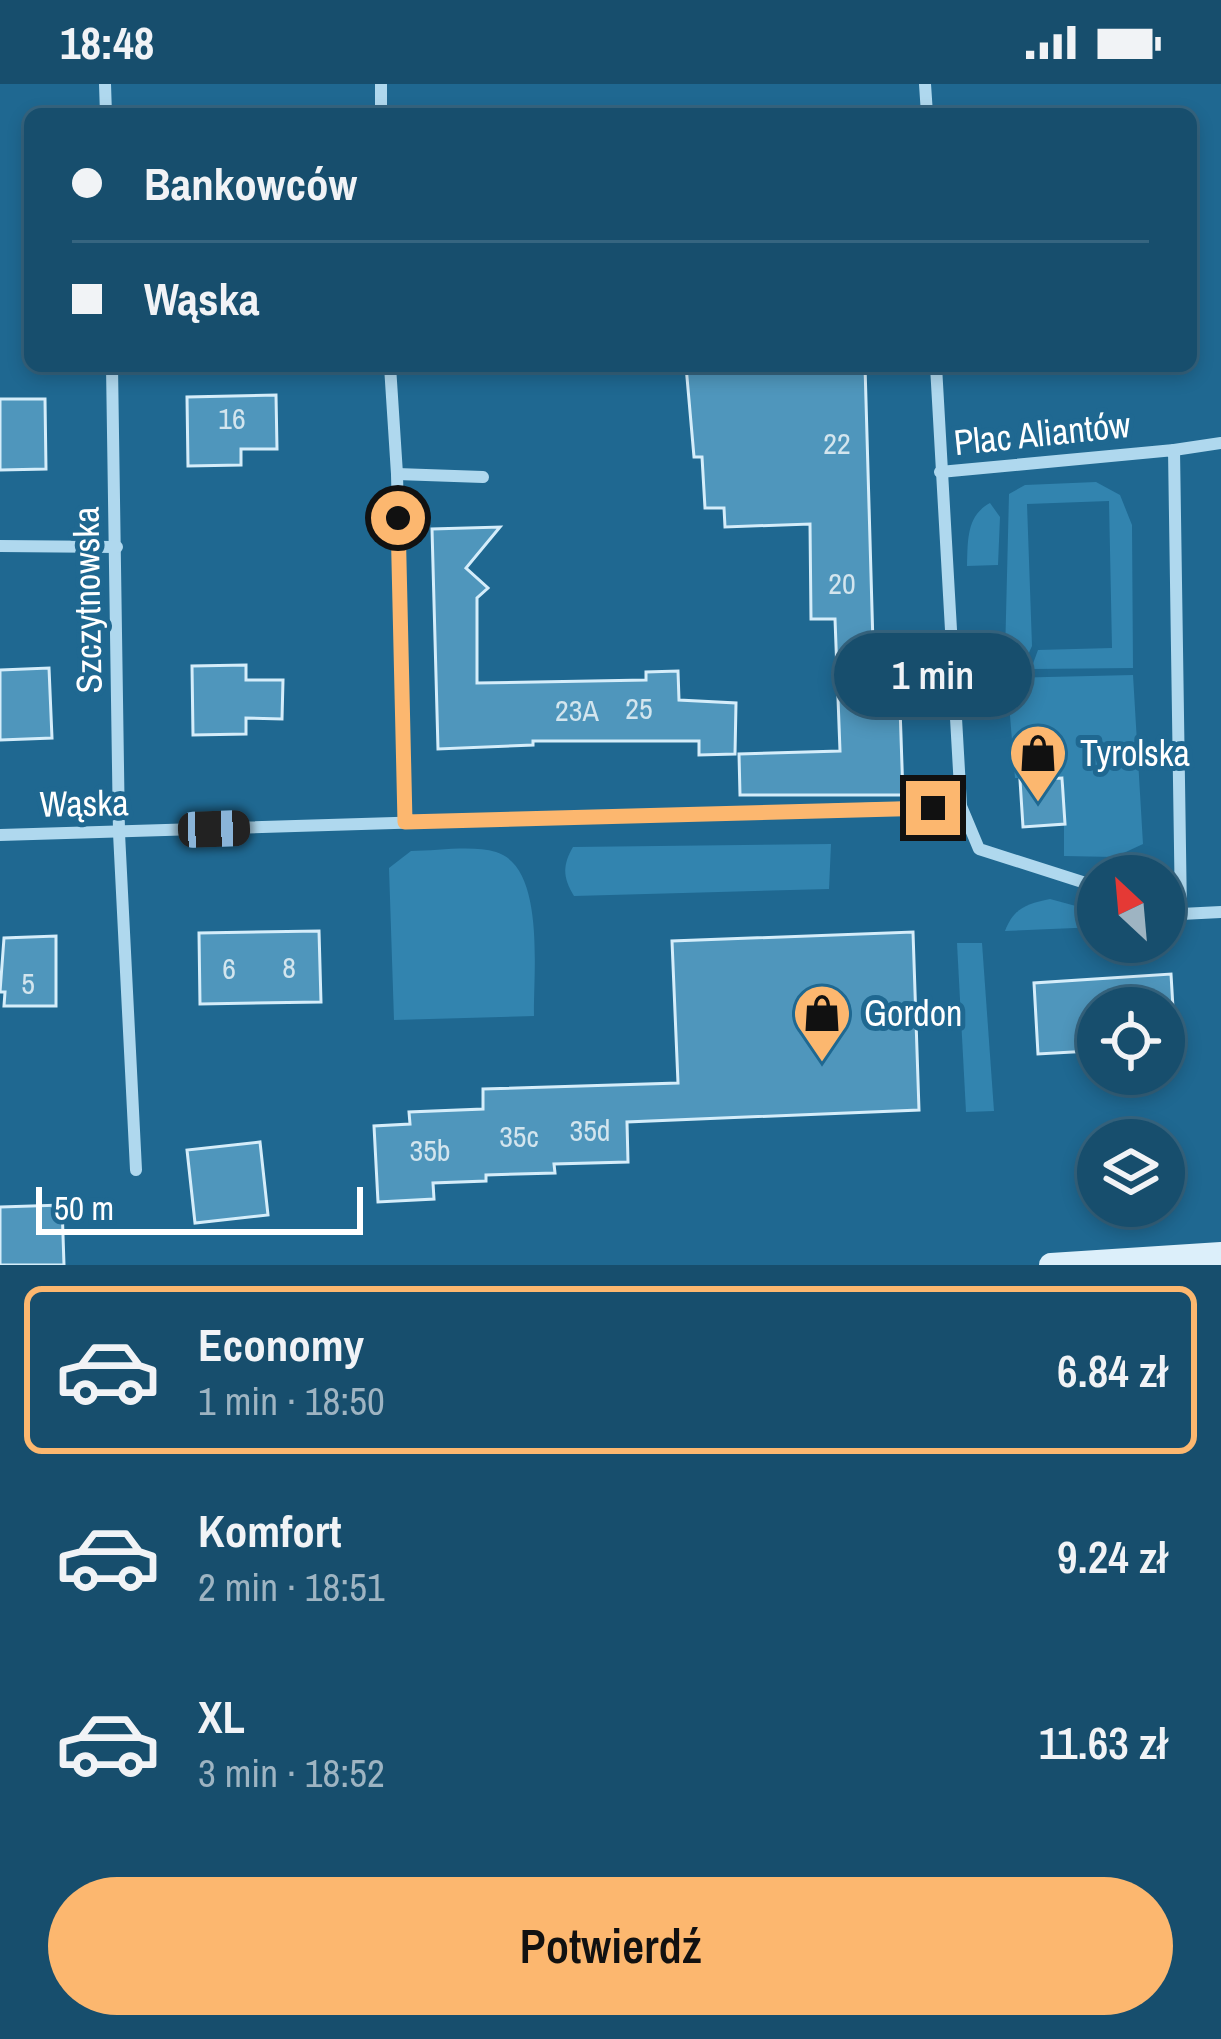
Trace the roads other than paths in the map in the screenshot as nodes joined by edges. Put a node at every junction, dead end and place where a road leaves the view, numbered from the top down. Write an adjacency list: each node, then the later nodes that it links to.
1 (112, 372): 10 (street, Szczytnowska)
2 (390, 372): 7 (street)
3 (936, 372): 6 (street)
4 (1221, 443): 5 (street)
5 (1174, 450): 6 (street, Plac Aliantów); 15 (street, Plac Aliantów)
6 (940, 472): 11 (street, Plac Aliantów)
7 (397, 474): 8 (street); 12 (street)
8 (483, 477)
9 (0, 546): 10 (street)
10 (117, 547): 13 (street, Szczytnowska)
11 (961, 806): 12 (street, Wąska); 16 (street, Plac Aliantów)
12 (405, 822): 13 (street, Wąska)
13 (119, 833): 14 (street, Wąska); 19 (street, Szczytnowska)
14 (0, 835)
15 (1179, 855)
16 (1077, 880)
17 (1221, 912): 18 (street)
18 (1185, 914)
19 (136, 1170)
20 (1221, 1254): 21 (main road)
21 (1169, 1261): 22 (main road)
22 (1051, 1265)

